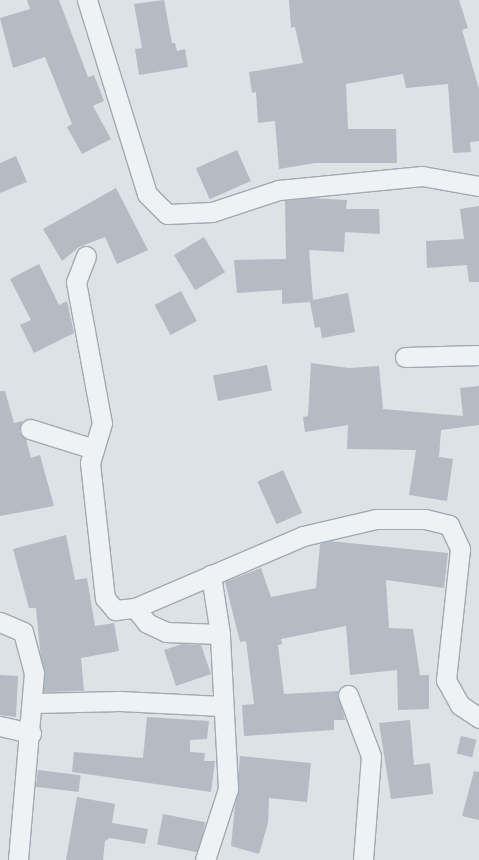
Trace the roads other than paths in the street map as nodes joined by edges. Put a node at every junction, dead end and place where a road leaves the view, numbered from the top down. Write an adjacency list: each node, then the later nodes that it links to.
1 (87, 0): 2 (street)
2 (479, 186)
3 (86, 256): 7 (street)
4 (479, 355): 5 (street)
5 (405, 357)
6 (30, 429): 7 (street)
7 (94, 449): 9 (street)
8 (210, 575): 9 (street); 11 (street); 15 (street)
9 (135, 608): 11 (street)
10 (0, 622): 13 (street)
11 (220, 634): 14 (street)
12 (348, 695): 20 (street)
13 (35, 703): 14 (street); 17 (street)
14 (222, 706): 19 (street)
15 (479, 718)
16 (0, 726): 17 (street)
17 (31, 733): 18 (street)
18 (18, 860)
19 (205, 860)
20 (363, 860)

